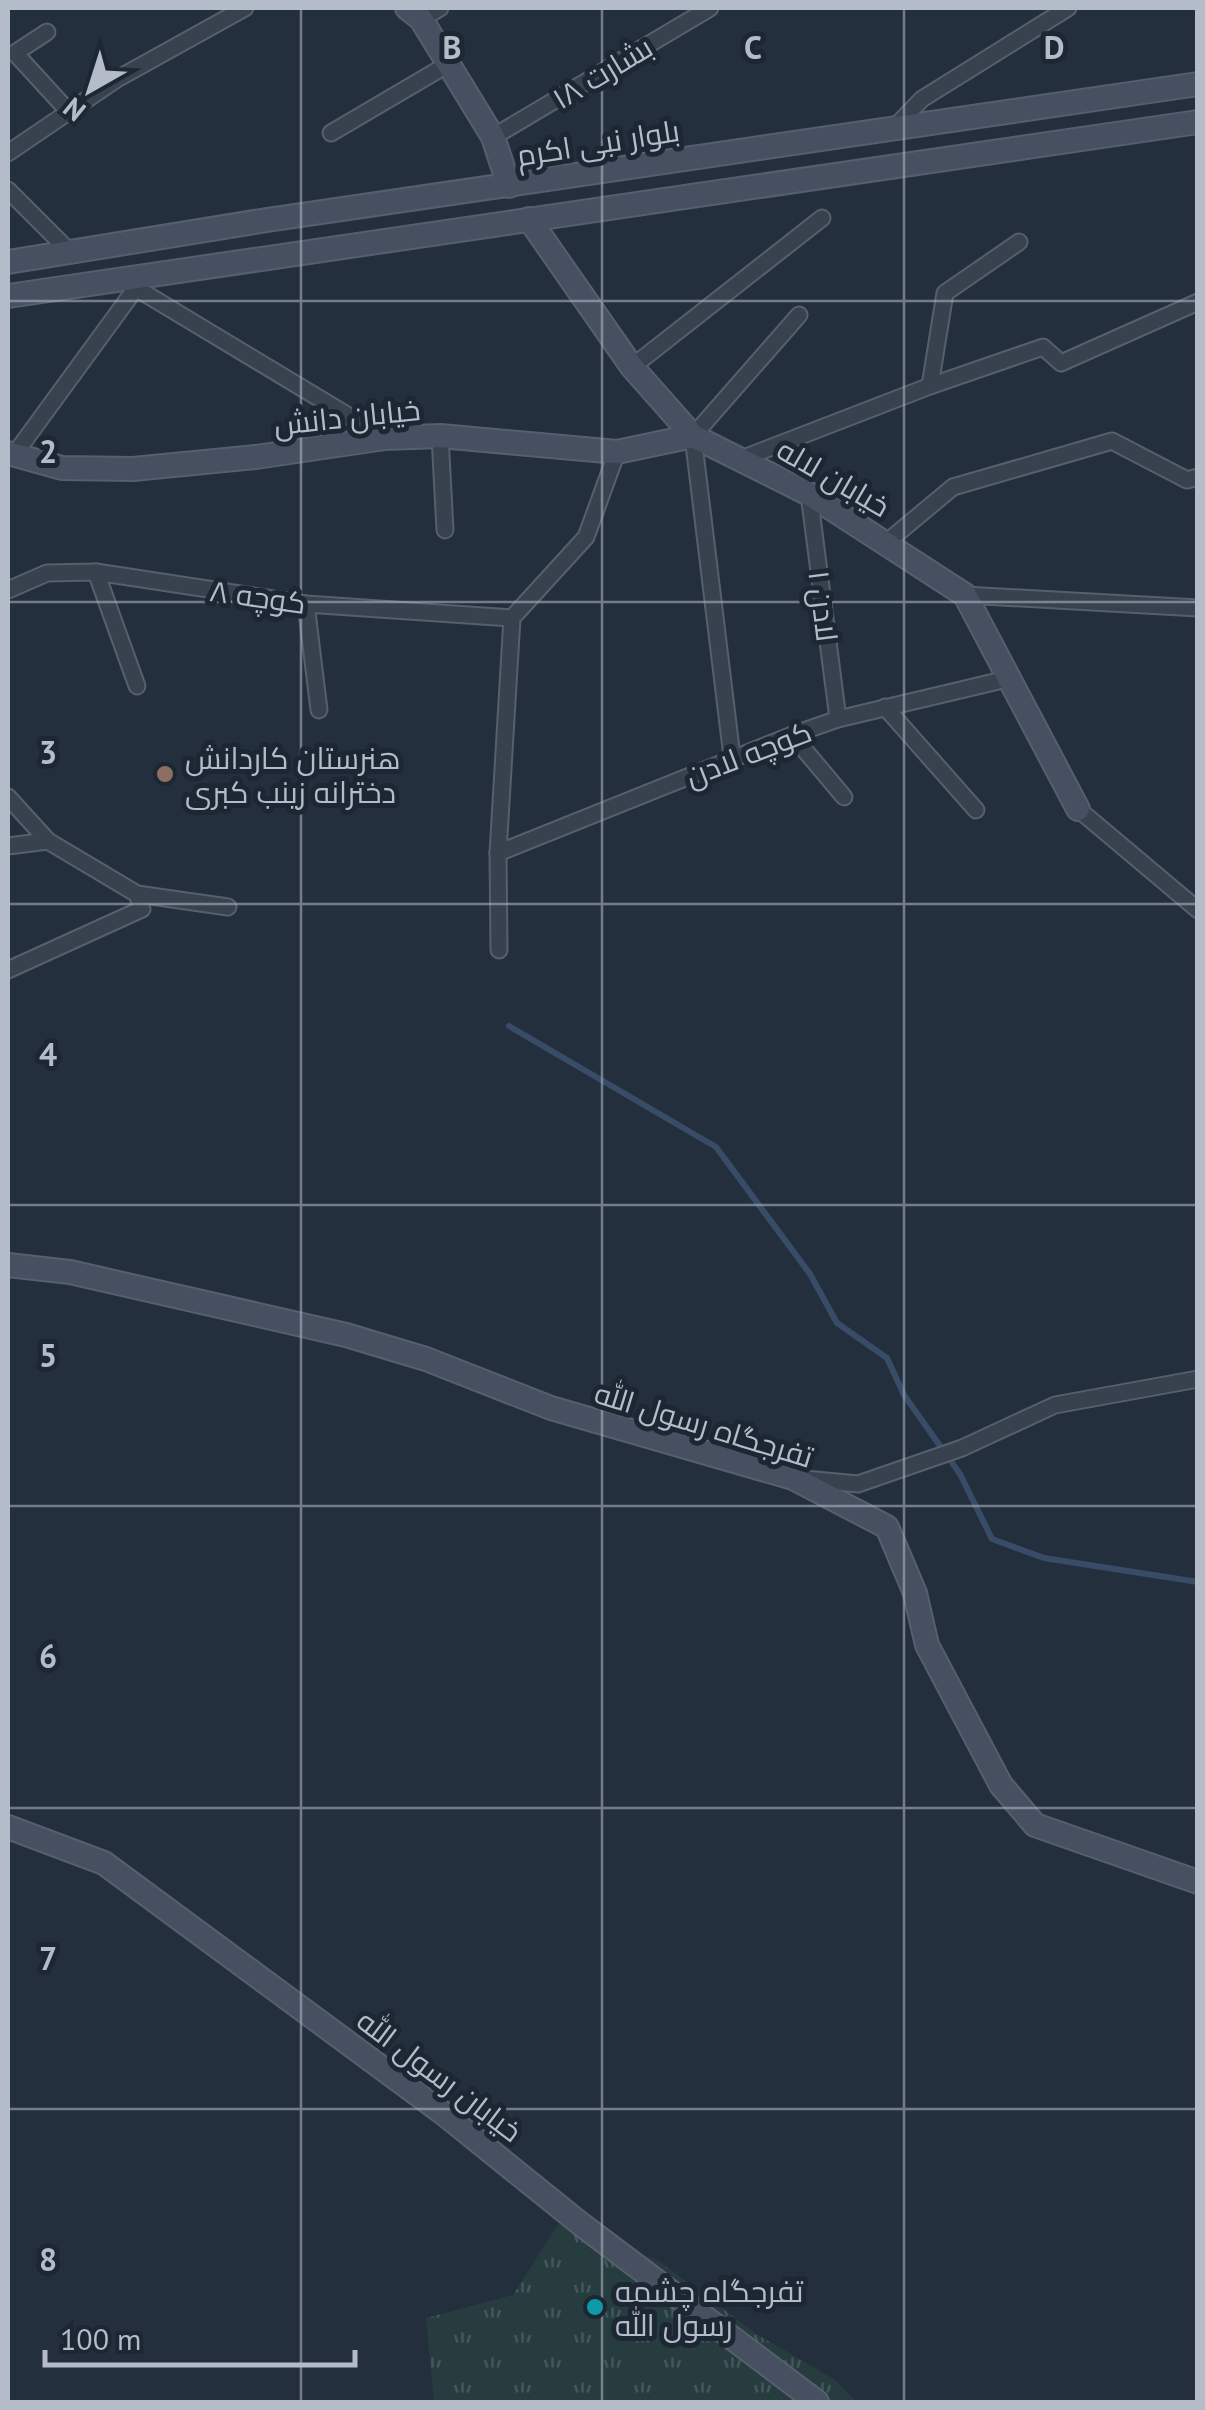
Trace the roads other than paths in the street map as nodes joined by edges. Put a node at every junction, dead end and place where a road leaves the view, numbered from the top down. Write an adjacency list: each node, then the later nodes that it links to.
1 (246, 8): 8 (street)
2 (710, 8): 12 (street, بشارت ۱۸)
3 (1068, 8): 10 (street)
4 (423, 11): 6 (street)
5 (48, 32): 8 (street)
6 (450, 63): 11 (street); 12 (street)
7 (1198, 84): 10 (street, بلوار نبی اکرم)
8 (68, 112): 13 (street)
9 (1198, 122): 18 (street)
10 (896, 126): 14 (street, بلوار نبی اکرم)
11 (331, 133)
12 (493, 137): 14 (street)
13 (8, 154)
14 (509, 186): 17 (street, بلوار نبی اکرم)
15 (8, 190): 20 (street)
16 (822, 218): 27 (street)
17 (267, 220): 20 (street, بلوار نبی اکرم); 21 (street)
18 (529, 220): 21 (street); 27 (street, خیابان لاله)
19 (1019, 242): 28 (street)
20 (70, 252): 22 (street, بلوار نبی اکرم)
21 (274, 256): 23 (street)
22 (8, 262)
23 (132, 282): 24 (street); 31 (street); 33 (street)
24 (8, 296)
25 (1198, 302): 28 (street)
26 (799, 315): 30 (street)
27 (632, 367): 30 (street, خیابان لاله)
28 (930, 386): 34 (street)
29 (440, 436): 31 (street, خیابان دانش); 32 (street, خیابان دانش); 37 (street)
30 (693, 436): 32 (street, خیابان دانش); 34 (street, خیابان لاله); 51 (street)
31 (385, 438): 33 (street, خیابان دانش)
32 (617, 452): 44 (street)
33 (10, 454)
34 (741, 459): 36 (street, خیابان لاله)
35 (1198, 477): 38 (street)
36 (809, 494): 38 (street, خیابان لاله); 49 (street, لادن ۱)
37 (445, 530)
38 (886, 542): 41 (street, خیابان لاله)
39 (96, 572): 40 (street, کوچه ۸); 42 (street, کوچه ۸); 46 (street)
40 (8, 590)
41 (965, 594): 43 (street); 45 (street)
42 (306, 604): 44 (street, کوچه ۸); 48 (street)
43 (1198, 608)
44 (512, 618): 58 (street)
45 (1007, 679): 47 (street, کوچه لادن); 54 (street)
46 (137, 686)
47 (885, 707): 49 (street, کوچه لادن); 55 (street)
48 (318, 710)
49 (838, 719): 50 (street, کوچه لادن)
50 (792, 734): 51 (street, کوچه لادن); 53 (street)
51 (732, 756): 58 (street, کوچه لادن)
52 (8, 796): 56 (street)
53 (844, 796)
54 (1078, 809): 61 (street)
55 (976, 810)
56 (48, 841): 57 (street); 59 (street)
57 (8, 846)
58 (498, 853): 62 (street)
59 (137, 894): 60 (street); 63 (street)
60 (228, 908)
61 (1198, 910)
62 (499, 950)
63 (8, 970)
64 (8, 1266): 66 (street, تفرجگاه رسول الله)
65 (1198, 1379): 66 (street)
66 (793, 1478): 68 (street, تفرجگاه رسول الله)
67 (8, 1826): 69 (street, خیابان رسول الله)
68 (1198, 1882)
69 (817, 2402)

